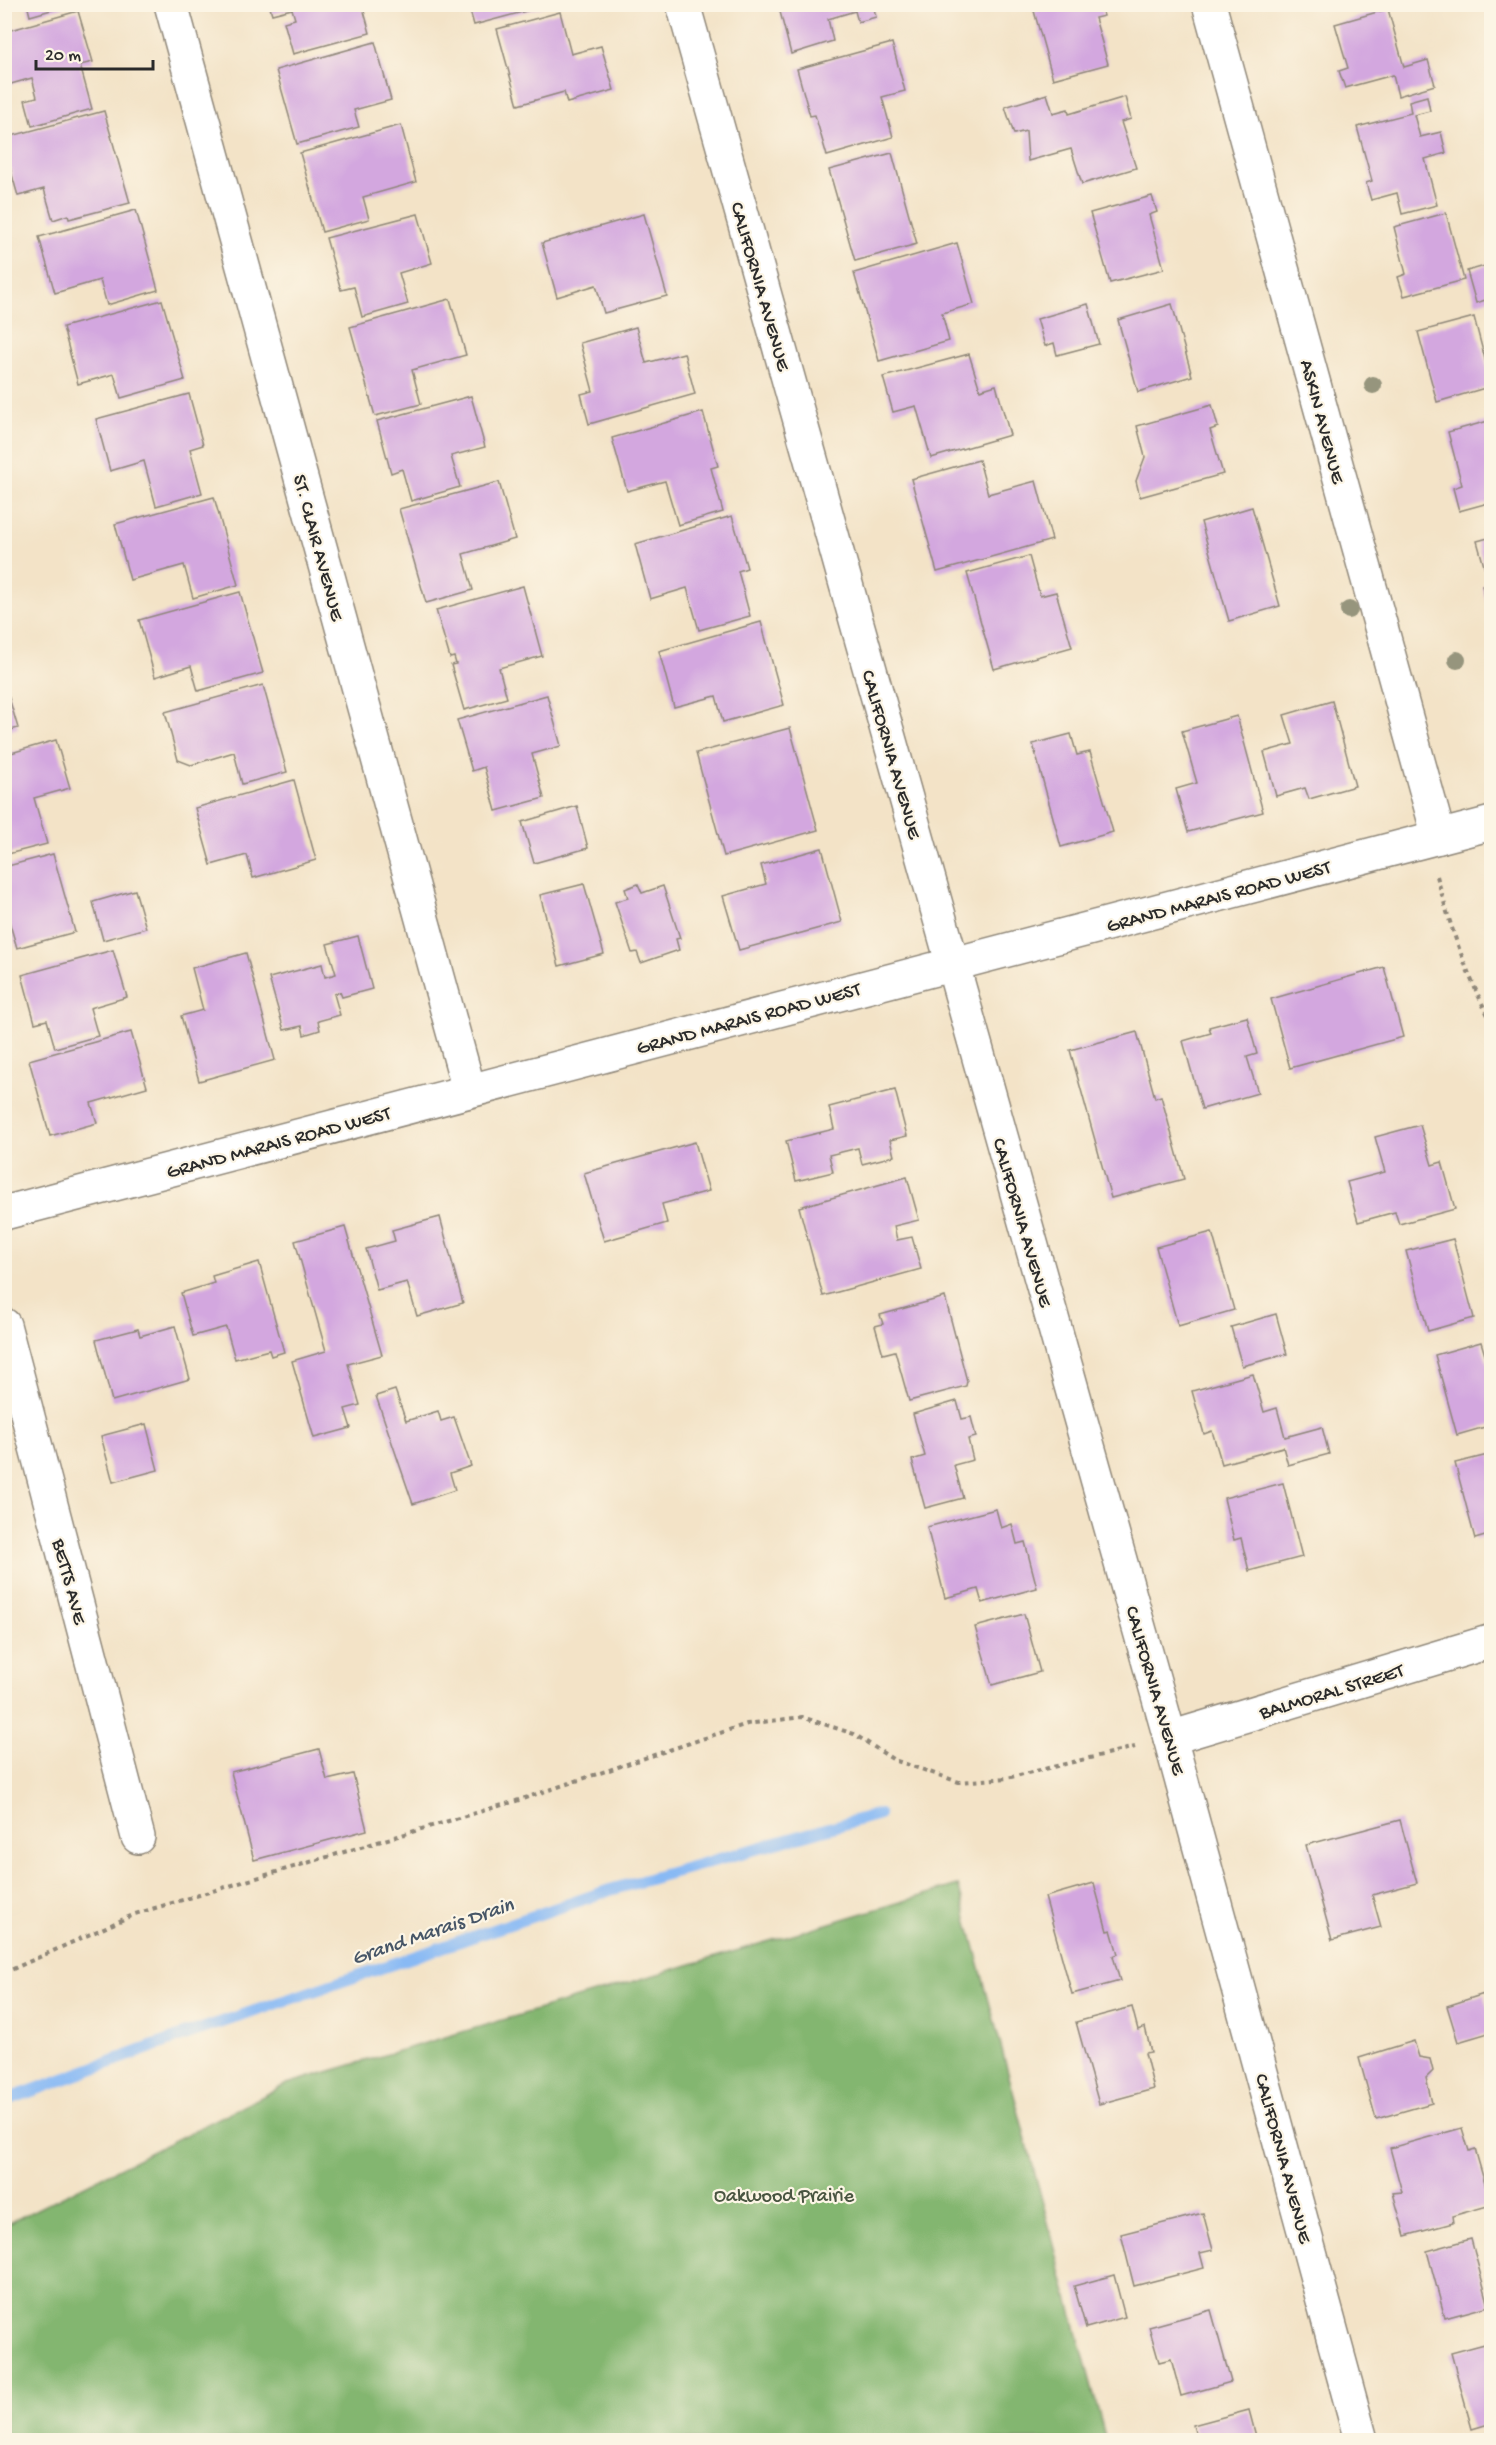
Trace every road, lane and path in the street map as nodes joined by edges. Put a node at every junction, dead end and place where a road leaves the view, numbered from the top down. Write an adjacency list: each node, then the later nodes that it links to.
1 (171, 4): 9 (street, ST. CLAIR AVENUE)
2 (683, 4): 7 (street, CALIFORNIA AVENUE)
3 (1209, 4): 5 (street, ASKIN AVENUE)
4 (1491, 823): 5 (street, GRAND MARAIS ROAD WEST)
5 (1439, 837): 7 (street, GRAND MARAIS ROAD WEST)
6 (1436, 871): 8 (path)
7 (952, 964): 9 (street, GRAND MARAIS ROAD WEST); 13 (street, CALIFORNIA AVENUE)
8 (1491, 1023)
9 (469, 1090): 10 (street, GRAND MARAIS ROAD WEST)
10 (4, 1214)
11 (4, 1324): 14 (street, BETTS AVE)
12 (1491, 1641): 13 (street, BALMORAL STREET)
13 (1156, 1742): 15 (path); 16 (street, CALIFORNIA AVENUE)
14 (138, 1837)
15 (4, 1973)
16 (1361, 2440)

